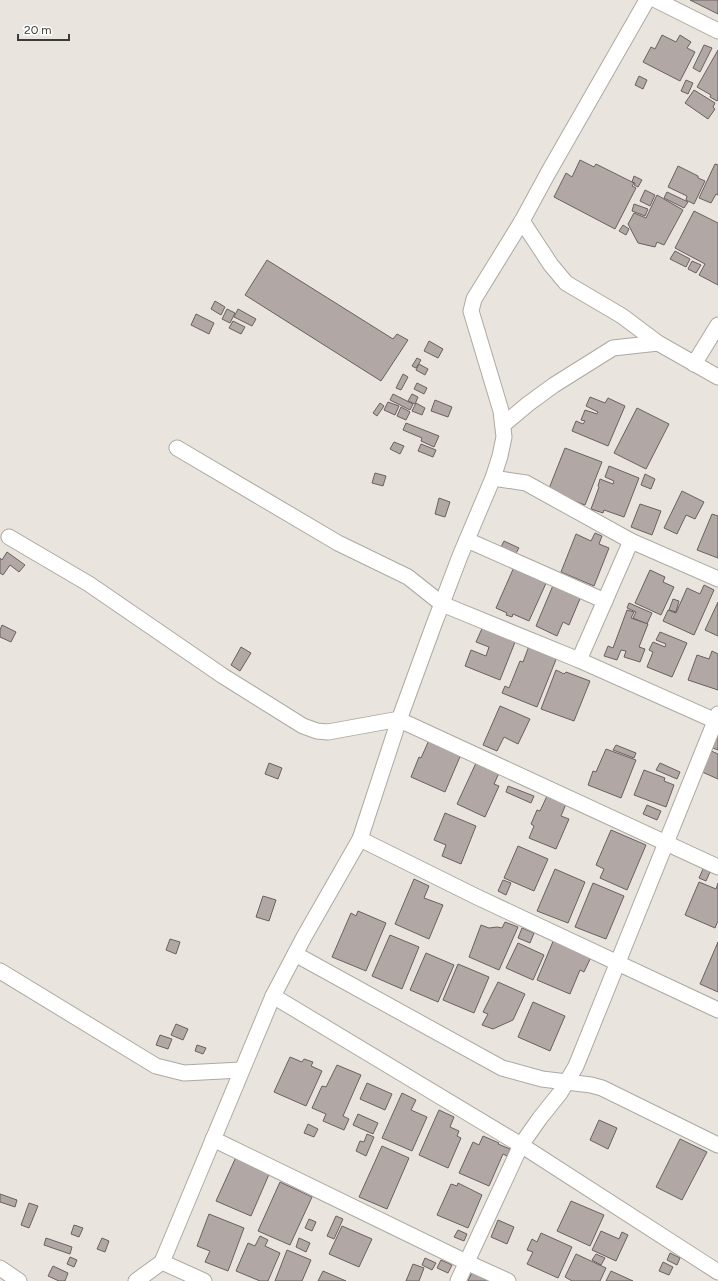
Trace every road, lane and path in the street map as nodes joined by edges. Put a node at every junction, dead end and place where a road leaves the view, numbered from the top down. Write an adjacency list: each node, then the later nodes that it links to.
1 (647, 0): 4 (street)
2 (656, 0): 3 (street)
3 (718, 31)
4 (522, 221): 6 (street); 9 (street)
5 (718, 325): 7 (street)
6 (658, 343): 7 (street); 9 (street)
7 (694, 364): 8 (street)
8 (718, 377)
9 (503, 425): 11 (street)
10 (177, 448): 17 (street)
11 (493, 478): 13 (street); 14 (street)
12 (9, 538): 20 (street)
13 (467, 540): 16 (street); 17 (street)
14 (631, 541): 15 (street); 16 (street)
15 (718, 579)
16 (605, 601): 18 (street)
17 (442, 604): 18 (street); 20 (street)
18 (578, 660): 19 (street)
19 (717, 719): 22 (street)
20 (399, 720): 21 (street); 22 (street)
21 (360, 839): 24 (street); 25 (street)
22 (666, 842): 23 (street); 25 (street)
23 (718, 867)
24 (295, 954): 27 (street); 30 (street)
25 (617, 962): 28 (street); 30 (street)
26 (0, 971): 29 (street)
27 (273, 996): 29 (street); 32 (street)
28 (718, 1010)
29 (241, 1070): 31 (street)
30 (566, 1082): 32 (street); 33 (street)
31 (212, 1139): 34 (street); 35 (street)
32 (521, 1145): 35 (street); 37 (street)
33 (718, 1145)
34 (162, 1262): 39 (street); 40 (street)
35 (466, 1262): 41 (street); 42 (street)
36 (0, 1268): 38 (street)
37 (718, 1272)
38 (19, 1281)
39 (136, 1281)
40 (204, 1281)
41 (458, 1281)
42 (508, 1281)

